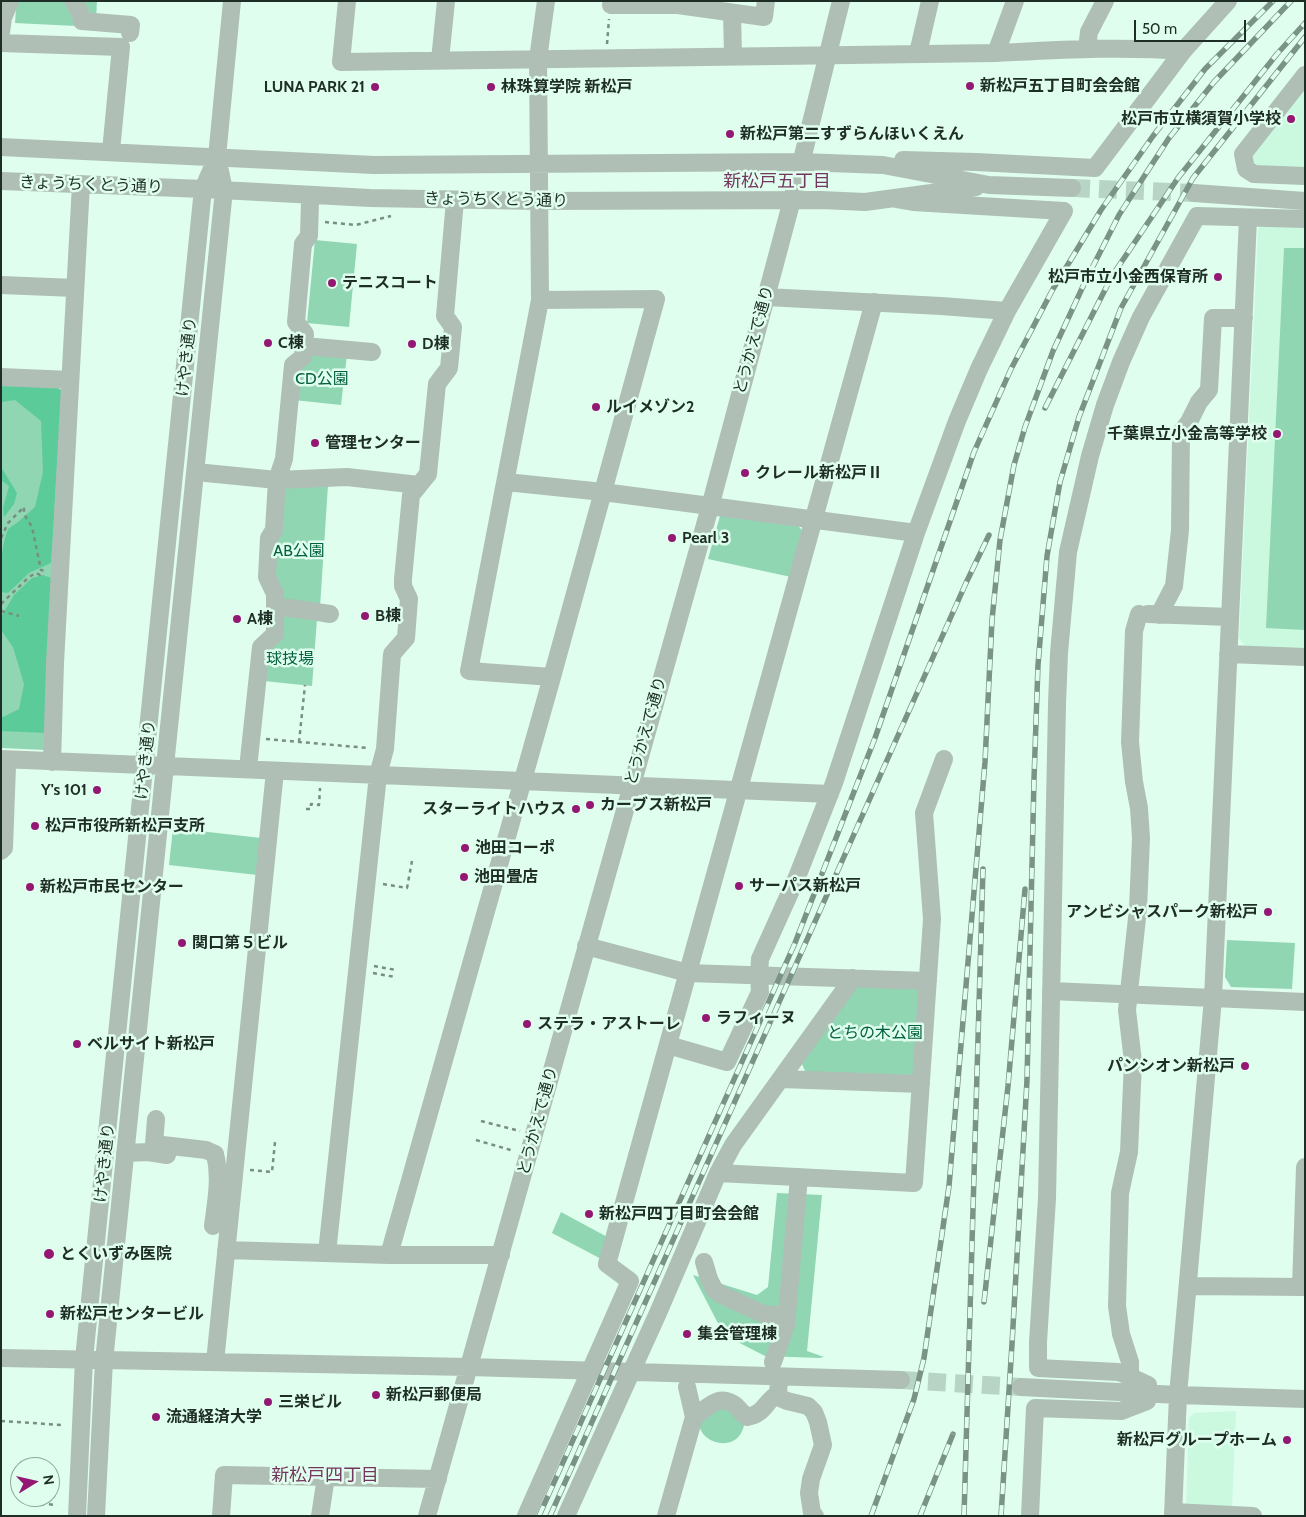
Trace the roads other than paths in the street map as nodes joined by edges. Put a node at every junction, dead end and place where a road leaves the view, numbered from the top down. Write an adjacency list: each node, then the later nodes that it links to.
1 (10, 1): 15 (street)
2 (73, 1): 16 (street)
3 (232, 1): 29 (street, けやき通り)
4 (347, 1): 25 (street)
5 (446, 1): 25 (street)
6 (546, 1): 24 (street)
7 (766, 1): 14 (street)
8 (841, 1): 22 (street, とうかえで通り)
9 (930, 1): 20 (street)
10 (1015, 1): 21 (street)
11 (1105, 1): 18 (street)
12 (1228, 1): 19 (street)
13 (611, 3): 14 (street)
14 (732, 13): 23 (street)
15 (1, 32)
16 (130, 33)
17 (1, 43): 28 (street)
18 (1087, 49): 19 (street); 21 (street)
19 (1183, 51): 31 (street)
20 (918, 53): 21 (street); 22 (street)
21 (996, 53)
22 (828, 55): 23 (street); 30 (street, とうかえで通り)
23 (733, 56): 24 (street)
24 (538, 59): 25 (street); 32 (street)
25 (440, 60)
26 (1305, 75): 33 (street)
27 (1, 147): 28 (street, きょうちくとう通り)
28 (112, 151): 29 (street, きょうちくとう通り)
29 (217, 157): 32 (street, きょうちくとう通り); 38 (street, けやき通り); 39 (street, けやき通り)
30 (800, 162): 31 (street, きょうちくとう通り); 32 (street, きょうちくとう通り); 43 (street, とうかえで通り)
31 (865, 163): 36 (street)
32 (539, 165): 45 (street)
33 (1305, 176)
34 (1, 181): 35 (street, きょうちくとう通り)
35 (81, 184): 38 (street, きょうちくとう通り); 50 (street)
36 (989, 186): 37 (street); 41 (street, きょうちくとう通り)
37 (1072, 188)
38 (203, 189): 39 (street, きょうちくとう通り); 79 (street, けやき通り)
39 (224, 190): 42 (street, きょうちくとう通り); 80 (street, けやき通り)
40 (1194, 193): 46 (street)
41 (896, 199): 43 (street, きょうちくとう通り); 54 (street)
42 (454, 200): 45 (street, きょうちくとう通り); 63 (street)
43 (792, 200): 45 (street, きょうちくとう通り); 51 (street, とうかえで通り)
44 (310, 201): 56 (street)
45 (540, 201): 52 (street)
46 (1305, 201)
47 (1248, 218): 48 (street); 55 (street); 93 (street)
48 (1305, 219)
49 (1, 285): 50 (street)
50 (75, 288): 59 (street)
51 (766, 297): 53 (street); 65 (street, とうかえで通り)
52 (540, 300): 62 (street); 64 (street)
53 (874, 302): 54 (street); 66 (street)
54 (1007, 312): 67 (street)
55 (1244, 318): 70 (street); 71 (street)
56 (304, 346): 57 (street); 61 (street)
57 (372, 352)
58 (1, 377): 59 (street)
59 (70, 380): 77 (street)
60 (206, 473): 61 (street)
61 (277, 480): 63 (street); 68 (street)
62 (506, 482): 64 (street); 74 (street)
63 (419, 485): 82 (street)
64 (603, 492): 65 (street); 74 (street)
65 (710, 507): 66 (street); 84 (street, とうかえで通り)
66 (813, 520): 67 (street); 85 (street)
67 (916, 533): 86 (street)
68 (276, 607): 69 (street); 75 (street)
69 (330, 614)
70 (1159, 615): 71 (street); 94 (street)
71 (1230, 617): 72 (street)
72 (1228, 654): 73 (street); 95 (street)
73 (1305, 658)
74 (552, 677): 83 (street)
75 (250, 759)
76 (944, 759): 92 (street)
77 (52, 762): 78 (street); 79 (street)
78 (4, 763): 87 (street)
79 (145, 765): 80 (street); 116 (street, けやき通り)
80 (165, 766): 81 (street); 101 (street, けやき通り)
81 (274, 771): 82 (street); 105 (street)
82 (378, 775): 83 (street); 106 (street)
83 (522, 780): 84 (street); 107 (street)
84 (631, 785): 85 (street); 88 (street, とうかえで通り)
85 (739, 790): 86 (street); 89 (street)
86 (830, 794): 90 (street)
87 (1, 851)
88 (586, 946): 89 (street); 108 (street, とうかえで通り)
89 (688, 973): 90 (street); 97 (street)
90 (759, 976): 91 (street); 97 (street)
91 (853, 978): 92 (street); 98 (street)
92 (928, 981): 99 (street)
93 (1051, 991): 94 (street); 123 (street)
94 (1128, 994): 95 (street); 123 (street)
95 (1213, 998): 96 (street); 110 (street)
96 (1305, 1002)
97 (668, 1045): 121 (street)
98 (781, 1079): 99 (street); 103 (street)
99 (921, 1084): 104 (street)
100 (156, 1119): 101 (street)
101 (125, 1153): 117 (street, けやき通り)
102 (1305, 1167): 111 (street)
103 (718, 1173): 104 (street); 122 (street)
104 (799, 1177): 113 (street)
105 (226, 1250): 106 (street); 118 (street)
106 (327, 1253): 107 (street)
107 (389, 1255): 108 (street)
108 (501, 1255): 119 (street, とうかえで通り)
109 (704, 1262): 112 (street)
110 (1188, 1286): 111 (street); 129 (street)
111 (1303, 1287)
112 (763, 1314): 113 (street); 114 (street)
113 (786, 1316): 114 (street)
114 (778, 1345): 120 (street)
115 (1, 1358): 116 (street)
116 (84, 1359): 117 (street); 135 (street, けやき通り)
117 (104, 1361): 118 (street); 136 (street, けやき通り)
118 (215, 1362): 119 (street)
119 (469, 1367): 121 (street); 133 (street, とうかえで通り)
120 (776, 1369): 122 (street); 124 (street); 128 (street)
121 (589, 1370): 122 (street); 140 (street)
122 (630, 1373): 141 (street)
123 (1130, 1377): 127 (street)
124 (901, 1380)
125 (687, 1387): 131 (street)
126 (1022, 1387): 127 (street)
127 (1148, 1393): 129 (street); 144 (street)
128 (778, 1394): 131 (street); 143 (street)
129 (1178, 1395): 130 (street); 134 (street)
130 (1305, 1399)
131 (694, 1417): 142 (street)
132 (326, 1478): 133 (street); 137 (street); 138 (street)
133 (438, 1479): 139 (street, とうかえで通り)
134 (1173, 1514): 145 (street)
135 (77, 1516)
136 (96, 1516)
137 (221, 1516)
138 (320, 1516)
139 (427, 1516)
140 (526, 1516)
141 (566, 1516)
142 (666, 1516)
143 (815, 1516)
144 (1030, 1516)
145 (1253, 1516)

